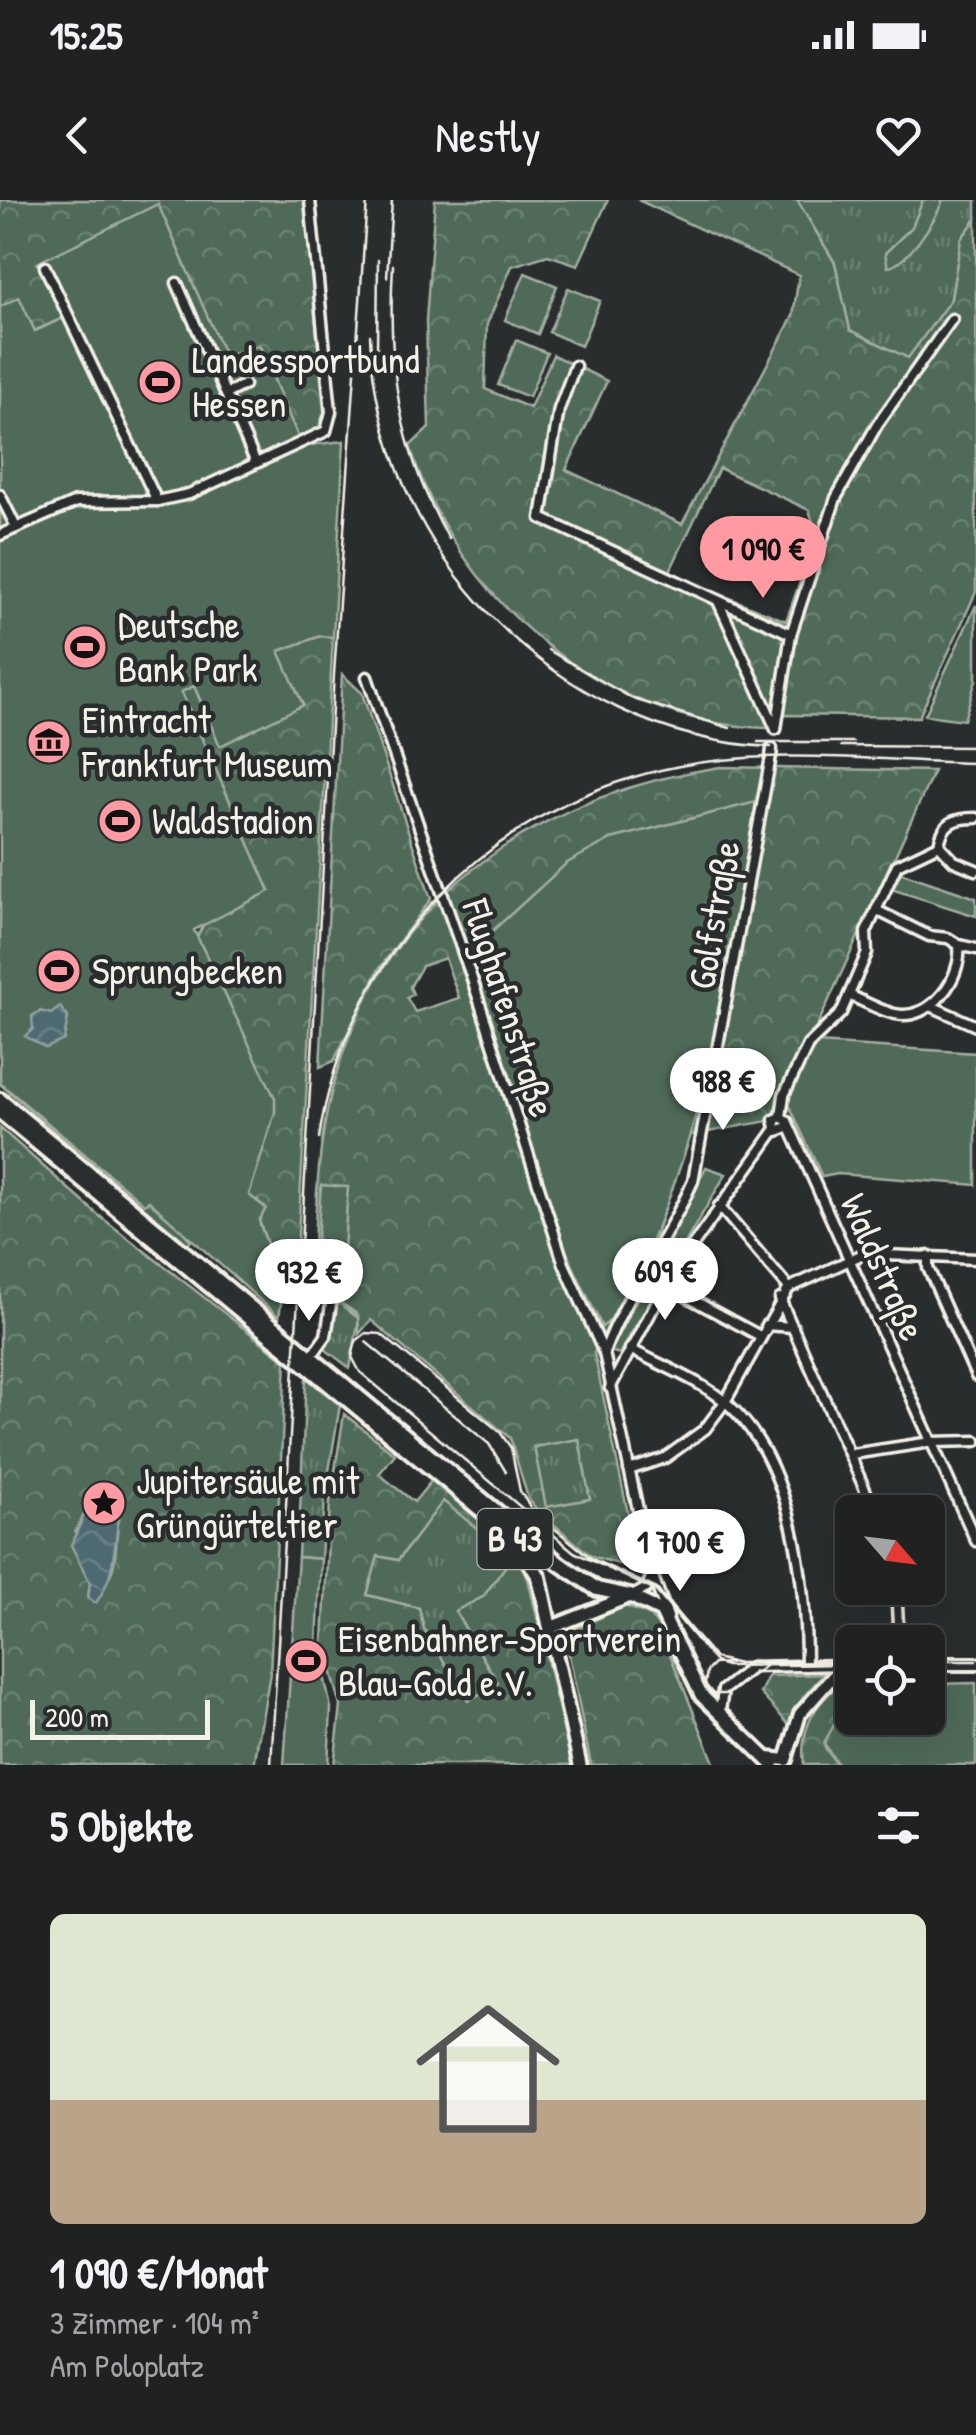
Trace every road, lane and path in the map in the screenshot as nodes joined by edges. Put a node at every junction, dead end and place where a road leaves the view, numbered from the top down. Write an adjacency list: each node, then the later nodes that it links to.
1 (310, 200): 8 (street)
2 (45, 267): 10 (street)
3 (177, 283): 7 (street)
4 (952, 318): 14 (street)
5 (575, 366): 13 (street)
6 (244, 385): 7 (street)
7 (226, 394): 8 (street)
8 (256, 463): 10 (street)
9 (0, 495): 11 (street)
10 (157, 501): 11 (street)
11 (16, 527): 12 (street)
12 (0, 534)
13 (718, 602): 14 (street); 14 (street)
14 (791, 634)
15 (367, 677): 43 (street, Flughafenstraße)
16 (771, 756): 43 (street, Golfstraße)
17 (976, 818): 18 (street)
18 (939, 845): 19 (street); 20 (street)
19 (976, 870)
20 (876, 910): 21 (street); 23 (street)
21 (959, 945): 22 (street); 24 (street)
22 (976, 949)
23 (849, 995): 24 (street); 28 (street)
24 (931, 1006): 25 (street)
25 (976, 1026)
26 (0, 1100): 44 (highway, B 43)
27 (0, 1112): 57 (highway, B 43)
28 (781, 1116): 29 (street, Waldstraße); 30 (street)
29 (787, 1127): 30 (street); 34 (street, Waldstraße)
30 (775, 1130): 31 (street)
31 (719, 1206): 35 (street); 36 (street)
32 (928, 1256): 33 (street); 34 (street); 45 (street)
33 (976, 1259)
34 (850, 1260): 36 (street); 49 (street, Waldstraße)
35 (665, 1285): 41 (street); 42 (street)
36 (788, 1288): 38 (street)
37 (332, 1298): 44 (street)
38 (780, 1299): 39 (street); 40 (street)
39 (766, 1325): 40 (street); 41 (street)
40 (794, 1327): 50 (street)
41 (760, 1336): 47 (street)
42 (629, 1351): 43 (street); 46 (street); 47 (street)
43 (604, 1353): 46 (street, Flughafenstraße)
44 (310, 1357): 55 (highway, B 43)
45 (976, 1376)
46 (610, 1388): 51 (street, Flughafenstraße)
47 (725, 1402): 51 (street); 61 (street)
48 (976, 1441): 49 (street)
49 (931, 1442): 50 (street); 53 (street, Waldstraße)
50 (852, 1454): 52 (street)
51 (629, 1470): 54 (street, Flughafenstraße)
52 (868, 1495)
53 (976, 1541)
54 (652, 1574): 55 (street); 56 (street, Flughafenstraße)
55 (631, 1596): 56 (main road, B 43); 57 (main road, B 43)
56 (667, 1621): 63 (main road)
57 (550, 1628): 66 (main road, B 43)
58 (945, 1664): 59 (main road)
59 (976, 1664)
60 (835, 1665): 61 (street)
61 (806, 1666): 63 (street)
62 (835, 1677): 64 (main road)
63 (720, 1714): 65 (main road)
64 (793, 1740): 65 (main road); 67 (main road)
65 (770, 1762)
66 (580, 1765)
67 (796, 1765)

